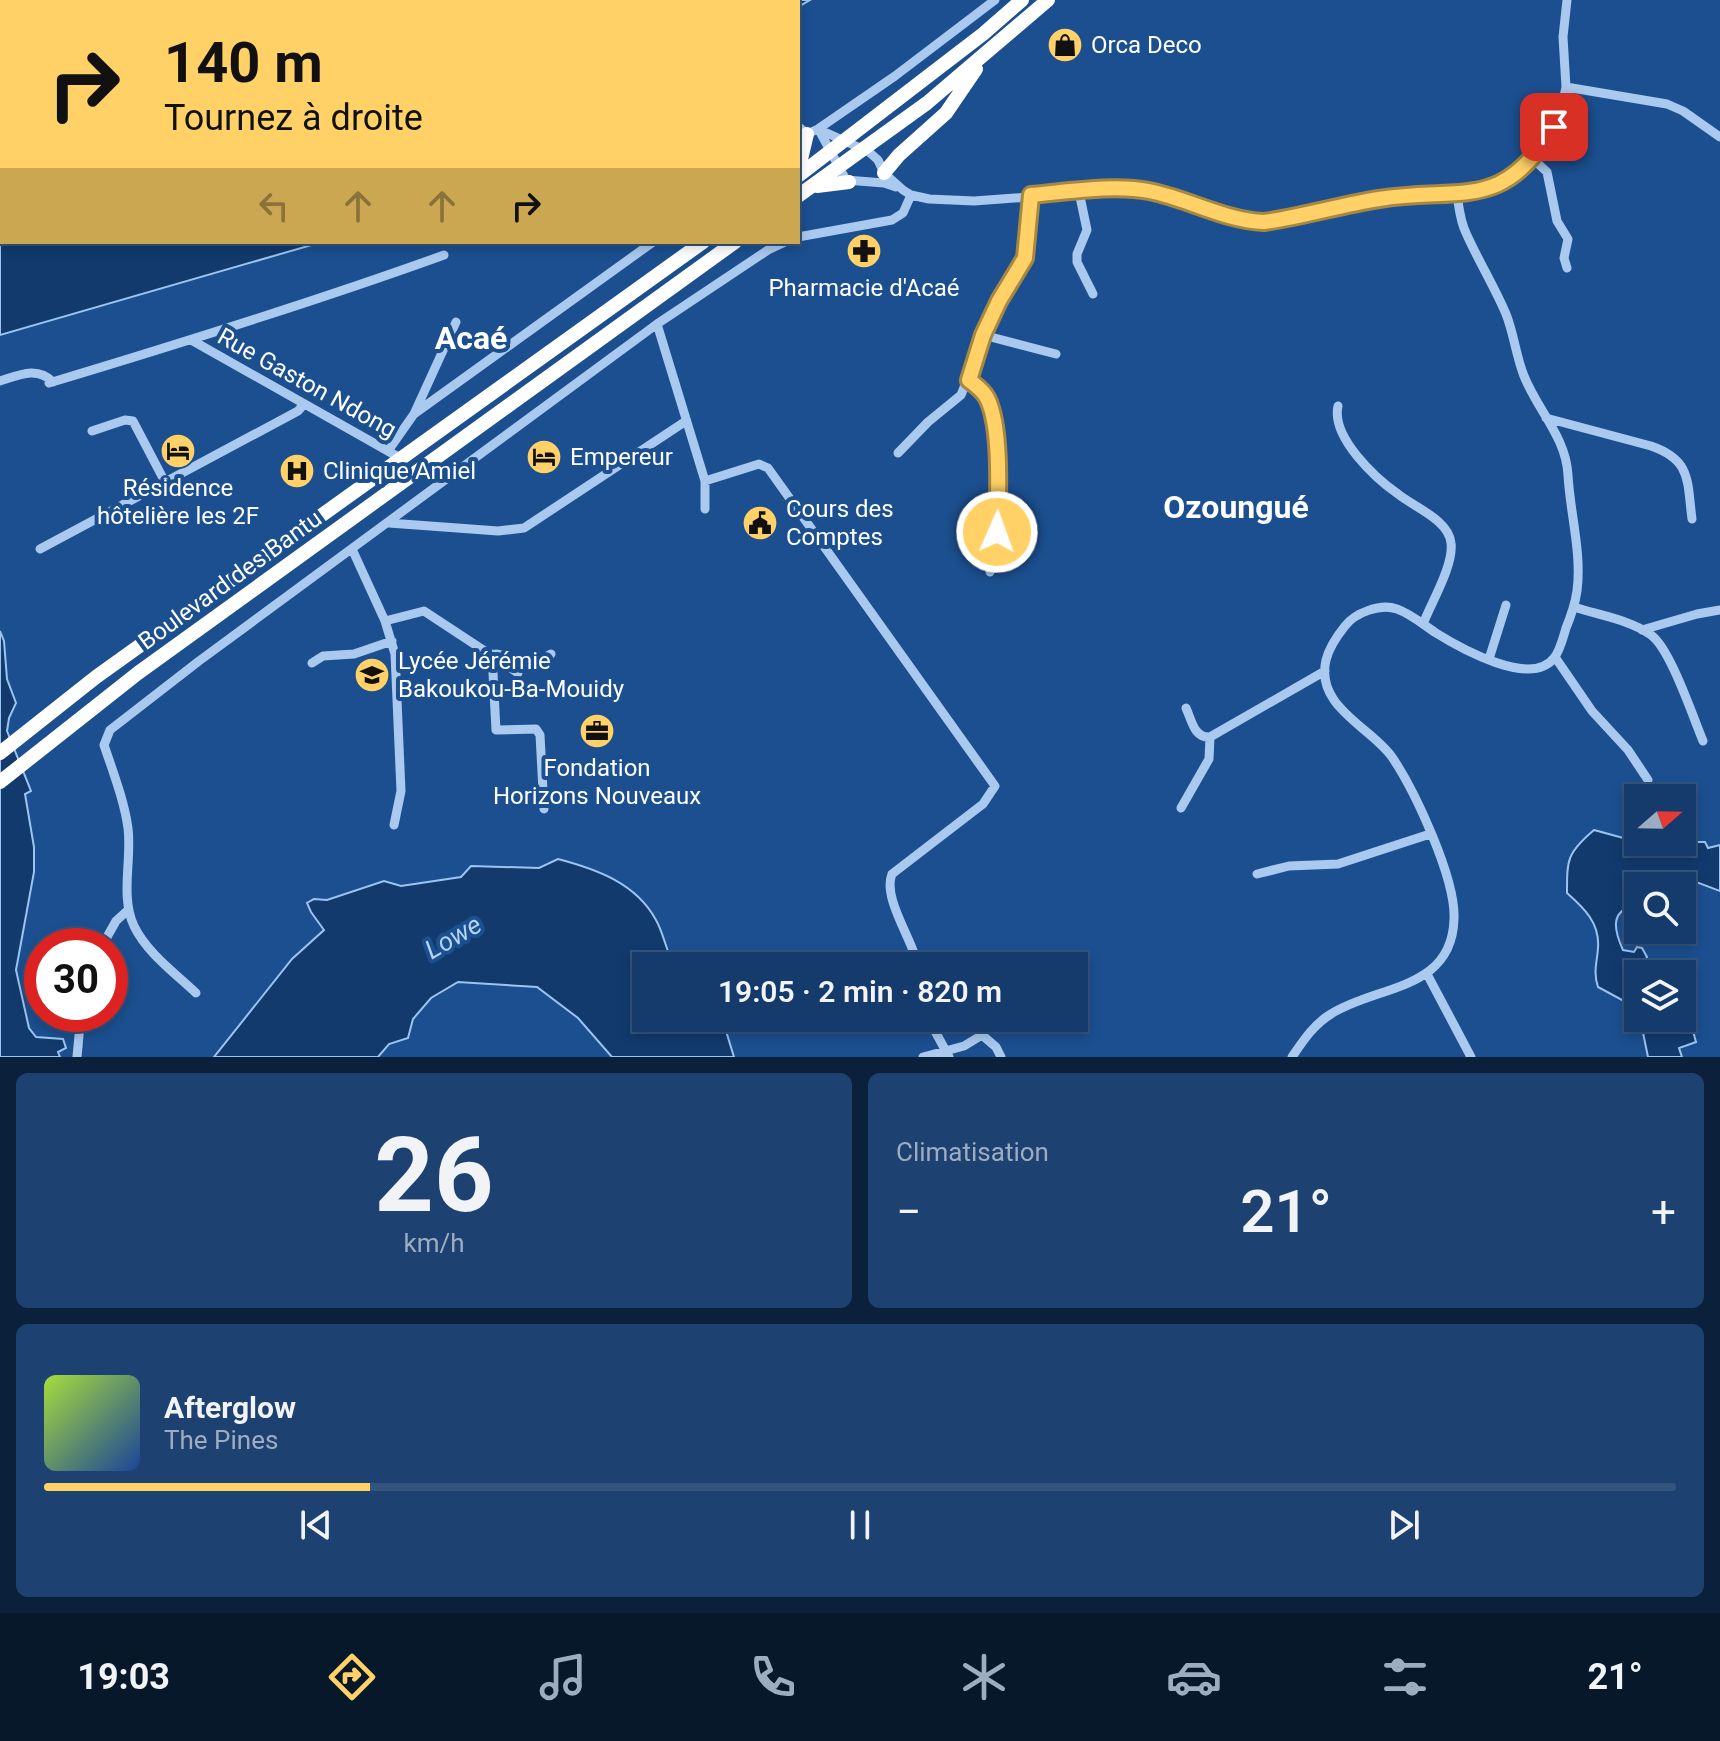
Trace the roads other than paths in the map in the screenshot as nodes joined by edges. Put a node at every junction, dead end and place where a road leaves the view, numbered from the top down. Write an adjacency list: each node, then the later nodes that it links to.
1 (995, 0): 7 (street)
2 (1022, 0): 9 (highway)
3 (1048, 0): 5 (highway)
4 (1567, 0): 6 (street)
5 (988, 52): 10 (highway); 16 (highway)
6 (1566, 87): 8 (street); 12 (street)
7 (808, 130): 9 (street); 11 (street); 13 (highway)
8 (1720, 137)
9 (847, 140): 10 (street); 11 (highway)
10 (864, 149): 14 (highway); 16 (street)
11 (832, 152): 14 (street); 15 (highway)
12 (1533, 159): 22 (street); 29 (street)
13 (800, 165)
14 (839, 167): 17 (street); 18 (highway)
15 (800, 173)
16 (884, 173): 19 (street)
17 (849, 182): 18 (highway); 19 (street)
18 (804, 192)
19 (907, 192): 21 (street); 23 (street)
20 (1079, 192): 21 (street); 22 (street); 30 (street)
21 (1031, 195): 33 (street)
22 (1457, 195): 41 (street)
23 (800, 237)
24 (650, 244): 40 (street)
25 (700, 244): 45 (highway, Boulevard des Bantu)
26 (732, 244): 73 (highway, Boulevard des Bantu)
27 (781, 244): 32 (street)
28 (444, 255): 34 (street)
29 (1567, 268)
30 (1093, 294)
31 (456, 322): 40 (street)
32 (657, 324): 42 (street); 50 (street)
33 (983, 335): 35 (street); 36 (street)
34 (193, 341): 37 (street); 38 (street, Rue Gaston Ndong)
35 (1056, 354)
36 (969, 380): 44 (street); 53 (street)
37 (0, 381)
38 (304, 404): 45 (street, Rue Gaston Ndong); 47 (street)
39 (1338, 406): 58 (street)
40 (414, 414): 45 (street)
41 (1546, 418): 49 (street); 55 (street)
42 (686, 421): 46 (street); 50 (street)
43 (92, 431): 47 (street)
44 (898, 453)
45 (395, 455): 71 (highway, Boulevard des Bantu)
46 (705, 481): 48 (street); 81 (street)
47 (165, 482): 51 (street)
48 (705, 509)
49 (1692, 519)
50 (389, 523): 52 (street)
51 (40, 549)
52 (352, 549): 57 (street); 79 (street)
53 (990, 572)
54 (1506, 605): 64 (street)
55 (1574, 607): 59 (street); 63 (street)
56 (1720, 610): 59 (street)
57 (385, 621): 60 (street); 61 (street)
58 (1423, 624): 64 (street); 66 (street)
59 (1642, 630): 70 (street)
60 (392, 641): 65 (street); 76 (street)
61 (492, 654): 62 (street); 67 (street); 75 (street)
62 (551, 654)
63 (1555, 657): 64 (street); 72 (street)
64 (1489, 659)
65 (312, 663)
66 (1325, 671): 69 (street); 77 (street)
67 (518, 673)
68 (1186, 708): 69 (street)
69 (1210, 737): 74 (street)
70 (1703, 741)
71 (0, 753)
72 (1648, 780)
73 (0, 782)
74 (1181, 808)
75 (544, 809)
76 (394, 825)
77 (1430, 834): 78 (street); 82 (street)
78 (1257, 874)
79 (128, 910): 80 (street); 83 (street)
80 (112, 928)
81 (913, 952)
82 (1427, 974): 90 (street); 91 (street)
83 (196, 993)
84 (79, 1032): 88 (street)
85 (936, 1032): 86 (street)
86 (948, 1054): 87 (street); 89 (street)
87 (926, 1056)
88 (77, 1057)
89 (1001, 1057)
90 (1292, 1057)
91 (1471, 1057)

